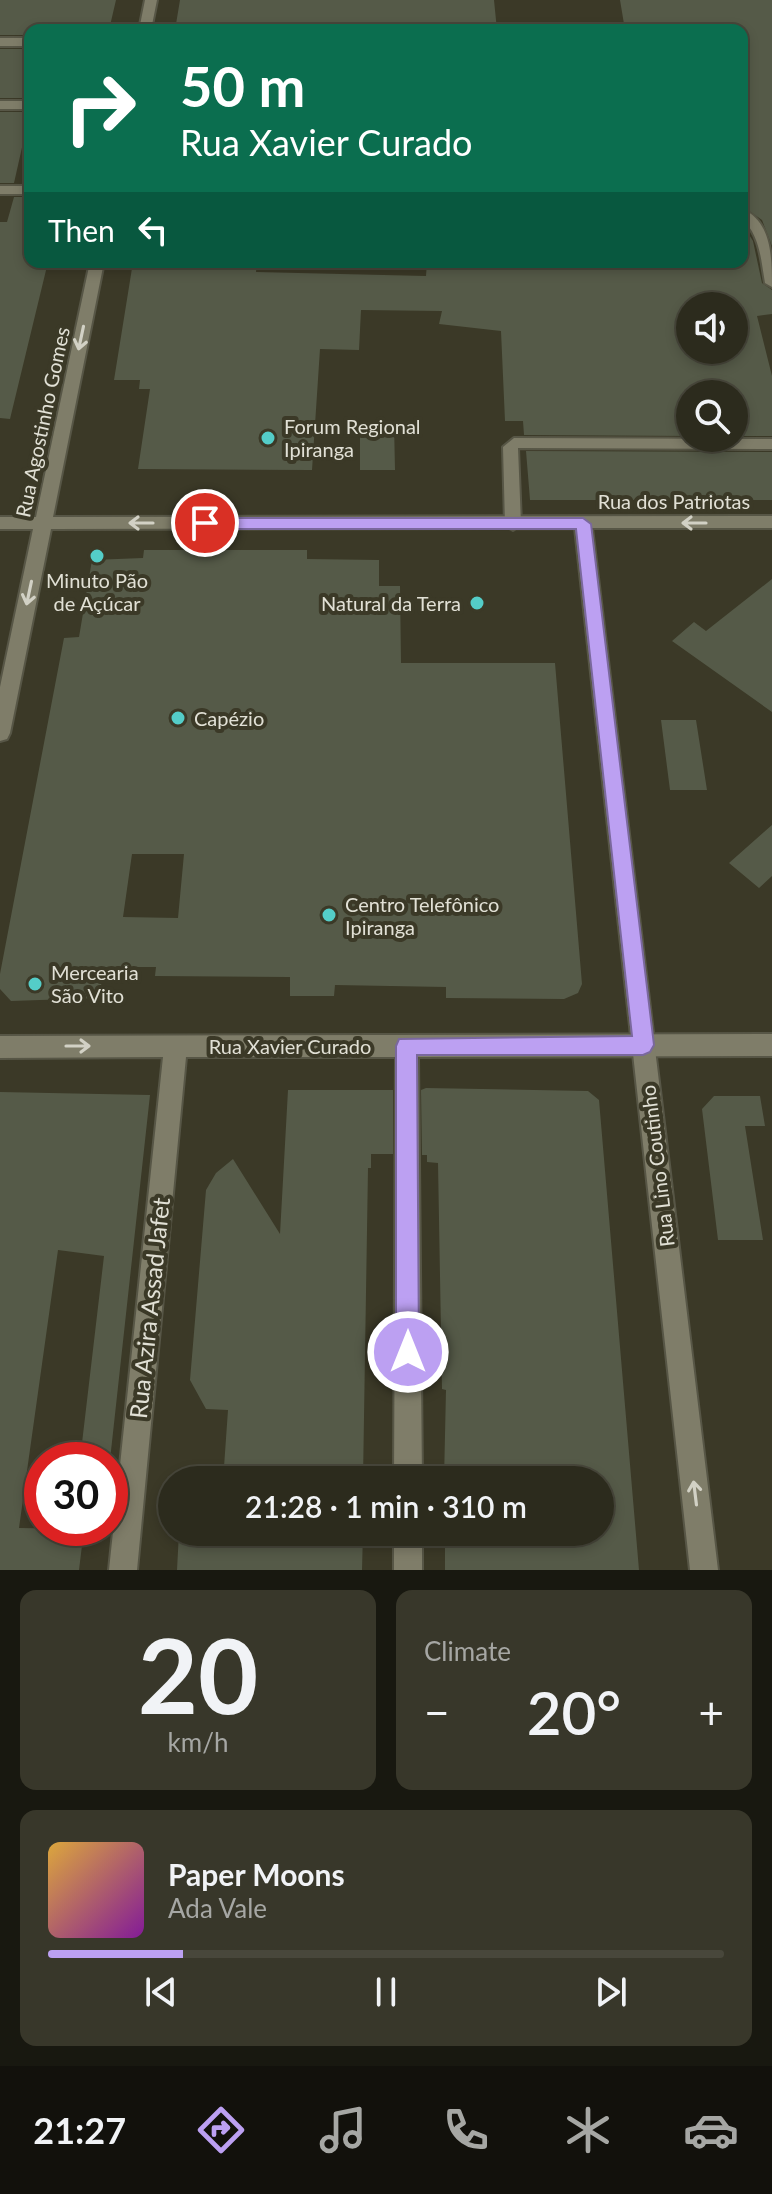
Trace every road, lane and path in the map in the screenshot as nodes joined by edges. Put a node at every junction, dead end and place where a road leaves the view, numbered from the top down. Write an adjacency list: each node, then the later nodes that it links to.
1 (151, 0): 2 (street)
2 (146, 24)
3 (0, 42): 4 (street)
4 (24, 42)
5 (0, 105): 6 (street)
6 (24, 105)
7 (0, 190): 8 (street)
8 (24, 190)
9 (748, 216): 11 (lane)
10 (96, 268): 15 (street, Rua Agostinho Gomes, one-way to 15)
11 (772, 283)
12 (772, 444): 16 (lane)
13 (772, 522): 17 (street, Rua dos Patriotas, one-way to 17)
14 (0, 523): 15 (street, Rua dos Patriotas)
15 (43, 523): 16 (street, Rua dos Patriotas, one-way to 15); 18 (street, Rua Agostinho Gomes, one-way to 18)
16 (513, 524): 17 (street, Rua dos Patriotas)
17 (583, 524): 19 (street, Rua Lino Coutinho)
18 (0, 733)
19 (643, 1045): 20 (street, Rua Xavier Curado); 22 (street, Rua Xavier Curado); 28 (street, Rua Lino Coutinho, one-way to 19)
20 (772, 1045)
21 (176, 1046): 22 (street, Rua Xavier Curado); 23 (street, Rua Xavier Curado, one-way to 21); 26 (street, Rua Azira Assad Jafet)
22 (407, 1046): 24 (street)
23 (0, 1047)
24 (408, 1466)
25 (408, 1546): 27 (street)
26 (123, 1570)
27 (408, 1570)
28 (704, 1570)

